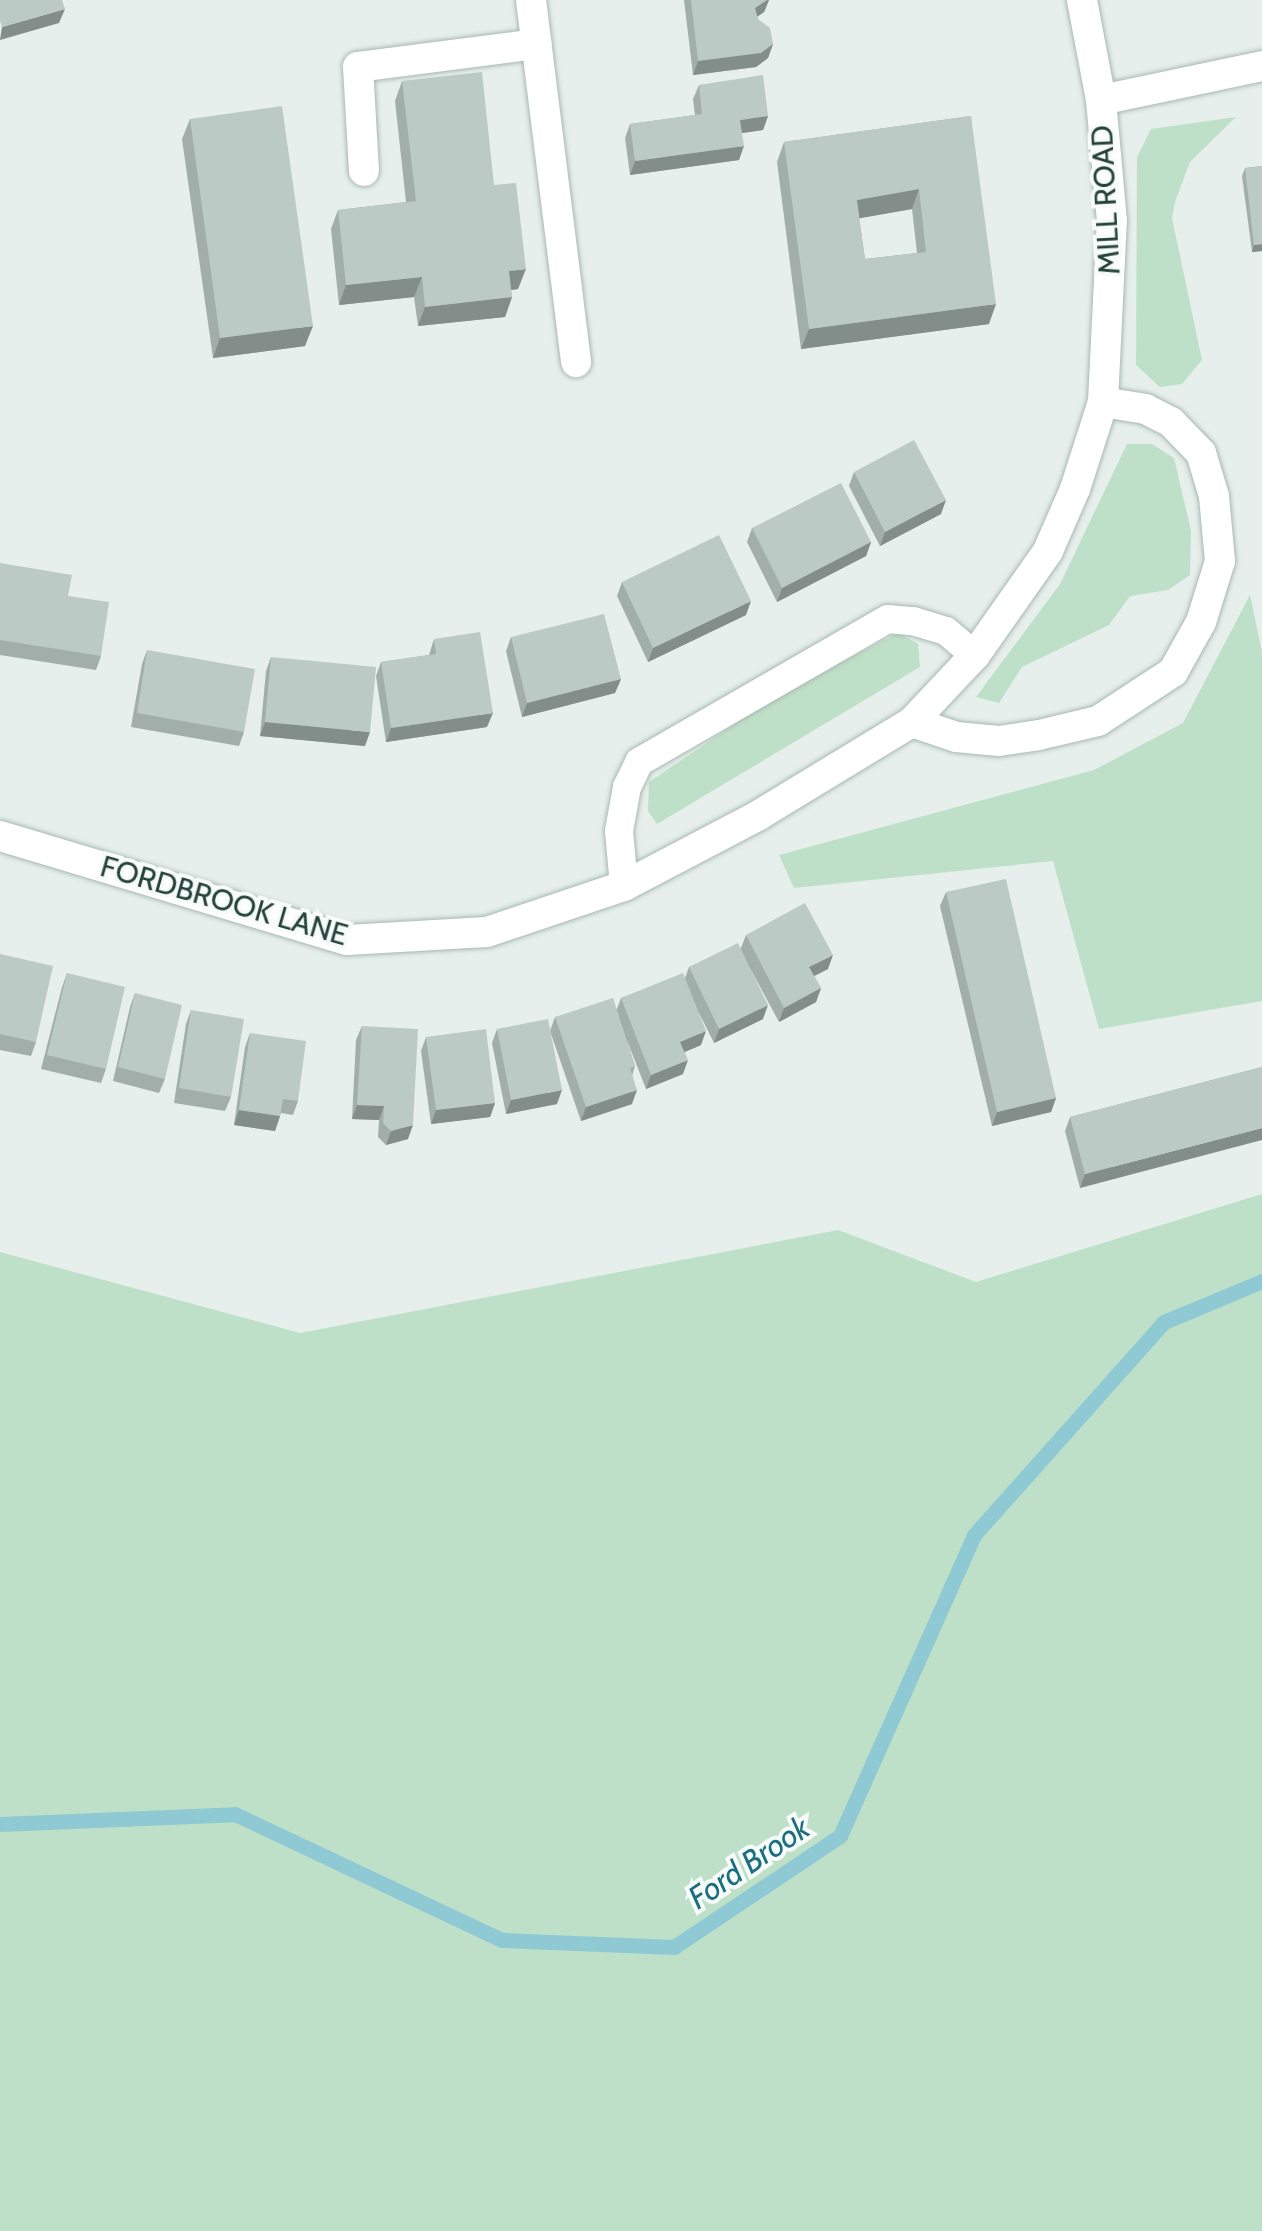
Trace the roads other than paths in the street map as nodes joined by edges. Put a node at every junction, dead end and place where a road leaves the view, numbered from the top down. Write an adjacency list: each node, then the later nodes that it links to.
1 (531, 0): 3 (street)
2 (1082, 0): 5 (street, MILL ROAD)
3 (537, 44): 6 (street); 7 (street)
4 (1262, 66): 5 (street)
5 (1101, 100): 8 (street, MILL ROAD)
6 (364, 171)
7 (576, 362)
8 (1103, 402): 9 (street, MILL ROAD); 11 (street)
9 (1074, 489): 10 (street, FORDBROOK LANE)
10 (975, 656): 11 (street, FORDBROOK LANE); 13 (lane)
11 (912, 722): 13 (street, FORDBROOK LANE)
12 (0, 836): 13 (street, FORDBROOK LANE)
13 (624, 886)

